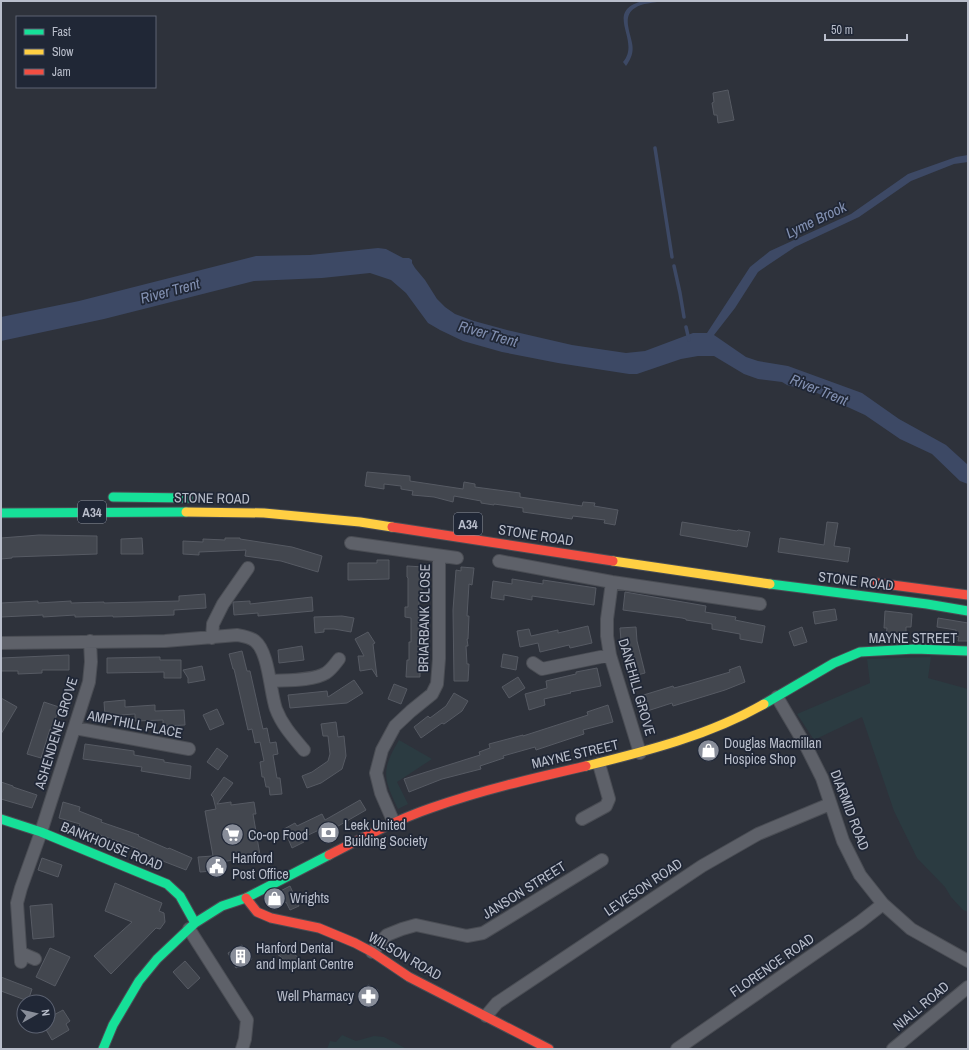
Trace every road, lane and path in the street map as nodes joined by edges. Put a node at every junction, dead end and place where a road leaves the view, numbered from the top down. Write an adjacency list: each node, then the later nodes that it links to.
1 (106, 497): 2 (main road, STONE ROAD / A34)
2 (182, 498): 3 (main road, STONE ROAD / A34); 4 (main road)
3 (196, 498)
4 (183, 512): 5 (main road, STONE ROAD / A34); 15 (main road, STONE ROAD / A34)
5 (1, 513)
6 (351, 543): 7 (street, BRIARBANK CLOSE)
7 (439, 556): 8 (street, BRIARBANK CLOSE); 33 (street, BRIARBANK CLOSE)
8 (457, 558)
9 (502, 565): 11 (street)
10 (248, 568): 16 (street)
11 (612, 582): 14 (street); 20 (street, DANEHILL GROVE)
12 (871, 583): 13 (main road, STONE ROAD)
13 (968, 595)
14 (756, 606)
15 (968, 611)
16 (212, 638): 17 (street); 23 (street)
17 (90, 641): 18 (street); 25 (street, ASHENDENE GROVE)
18 (1, 643)
19 (968, 652): 24 (main road, MAYNE STREET)
20 (610, 655): 22 (street); 28 (street, DANEHILL GROVE)
21 (339, 659): 23 (street)
22 (537, 670)
23 (271, 681): 27 (street)
24 (777, 697): 28 (main road, MAYNE STREET); 30 (street, DIARMID ROAD)
25 (75, 728): 26 (street, AMPTHILL PLACE); 34 (street, ASHENDENE GROVE)
26 (189, 749)
27 (304, 750)
28 (640, 753): 29 (main road, MAYNE STREET)
29 (598, 764): 32 (street); 33 (main road, MAYNE STREET)
30 (830, 804): 37 (street, DIARMID ROAD); 43 (street, LEVESON ROAD)
31 (1, 818): 34 (main road, BANKHOUSE ROAD)
32 (582, 819)
33 (394, 823): 36 (main road, MAYNE STREET)
34 (41, 832): 38 (main road, BANKHOUSE ROAD); 40 (street, ASHENDENE GROVE)
35 (602, 860): 39 (street, JANSON STREET)
36 (246, 898): 38 (main road, MAYNE STREET); 39 (main road, WILSON ROAD)
37 (883, 904): 41 (street, DIARMID ROAD); 47 (street, FLORENCE ROAD)
38 (192, 926): 44 (main road, MAYNE STREET); 45 (street)
39 (372, 952): 43 (main road, WILSON ROAD)
40 (35, 959)
41 (968, 961)
42 (968, 987): 48 (street, NIALL ROAD)
43 (486, 1016): 46 (main road, WILSON ROAD)
44 (103, 1049)
45 (242, 1049)
46 (549, 1049)
47 (677, 1049)
48 (893, 1049)

